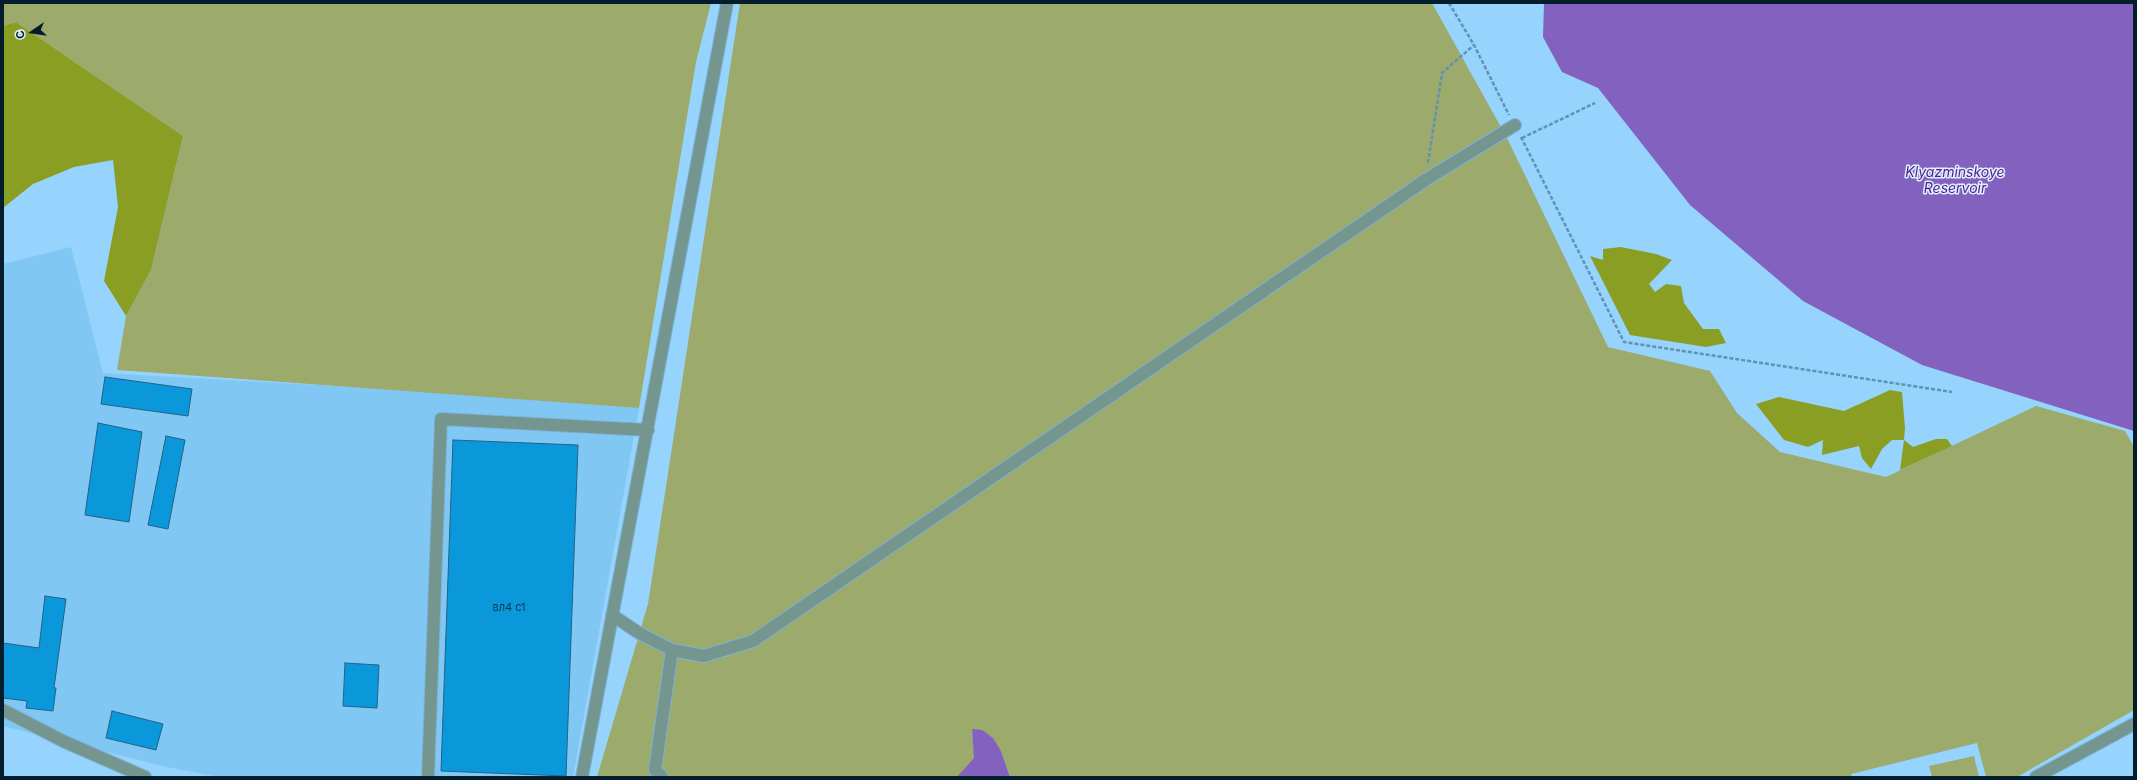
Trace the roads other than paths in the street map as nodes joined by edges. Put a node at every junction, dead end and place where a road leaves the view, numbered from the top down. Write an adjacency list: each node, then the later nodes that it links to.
1 (727, 3): 3 (street)
2 (1515, 125): 5 (street)
3 (648, 430): 4 (street); 9 (street)
4 (612, 615): 5 (street); 10 (street)
5 (672, 650): 11 (street)
6 (3, 710): 8 (street)
7 (2134, 724): 12 (street)
8 (145, 777)
9 (428, 777)
10 (582, 777)
11 (662, 777)
12 (2036, 777)

